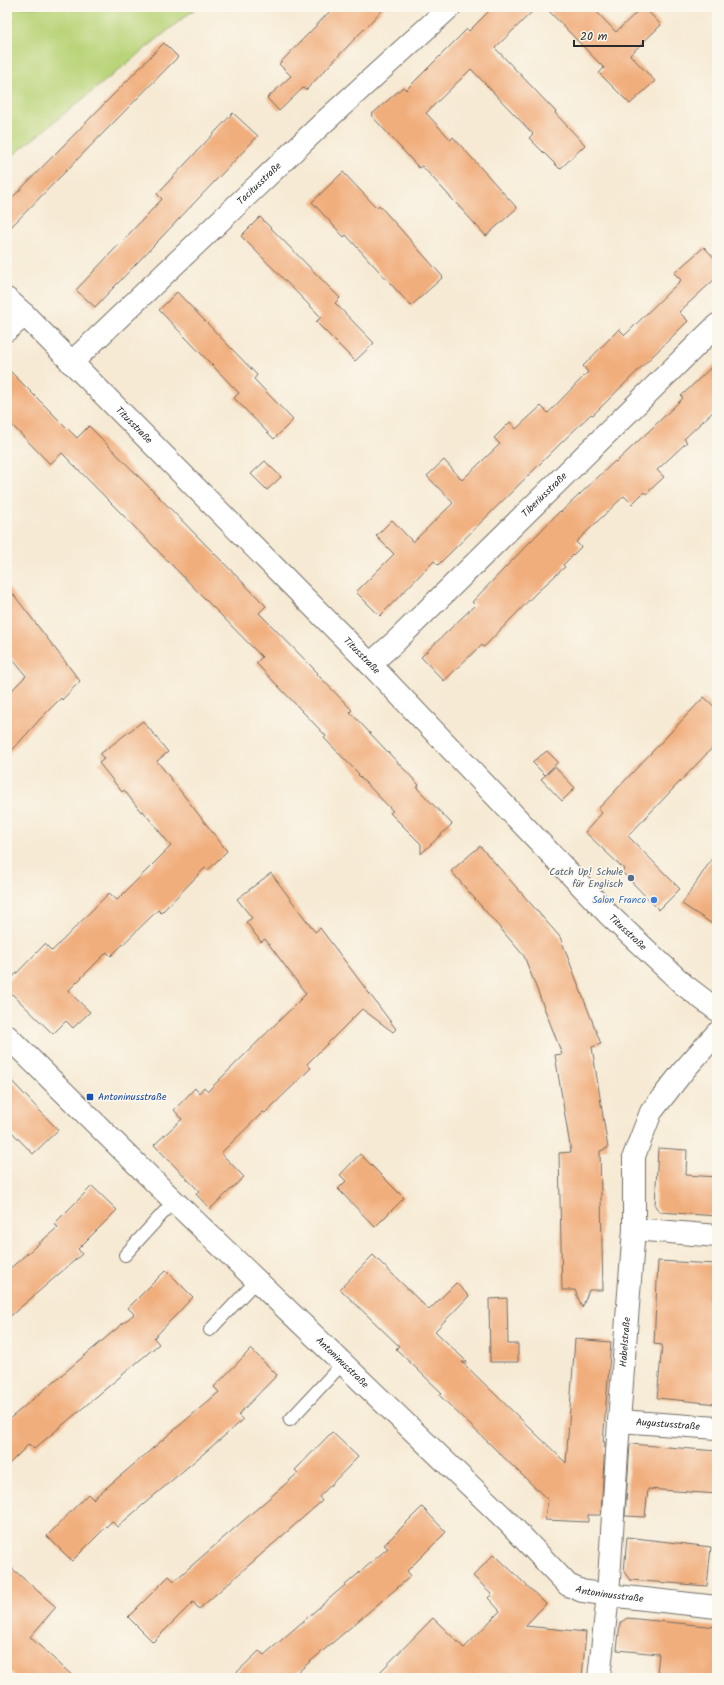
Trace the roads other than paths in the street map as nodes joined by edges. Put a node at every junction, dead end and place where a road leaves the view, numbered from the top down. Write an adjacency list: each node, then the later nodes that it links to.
1 (450, 7): 6 (street, Tacitusstraße)
2 (7, 299): 3 (street, Titusstraße)
3 (25, 315): 5 (street); 6 (street, Titusstraße)
4 (717, 325): 7 (street, Tiberiusstraße)
5 (7, 330)
6 (71, 363): 7 (street, Titusstraße)
7 (370, 664): 8 (street, Titusstraße)
8 (717, 1010)
9 (717, 1033): 12 (street, Habelstraße)
10 (7, 1036): 11 (street, Antoninusstraße)
11 (174, 1201): 14 (lane); 15 (street, Antoninusstraße)
12 (634, 1229): 13 (street); 19 (street, Habelstraße)
13 (717, 1236)
14 (125, 1255)
15 (256, 1280): 16 (lane); 17 (street, Antoninusstraße)
16 (210, 1330)
17 (343, 1363): 18 (lane); 21 (street, Antoninusstraße)
18 (290, 1420)
19 (619, 1421): 20 (street, Augustusstraße); 21 (street, Habelstraße)
20 (717, 1428)
21 (608, 1595): 22 (street, Antoninusstraße); 23 (street, Habelstraße)
22 (717, 1607)
23 (599, 1678)

